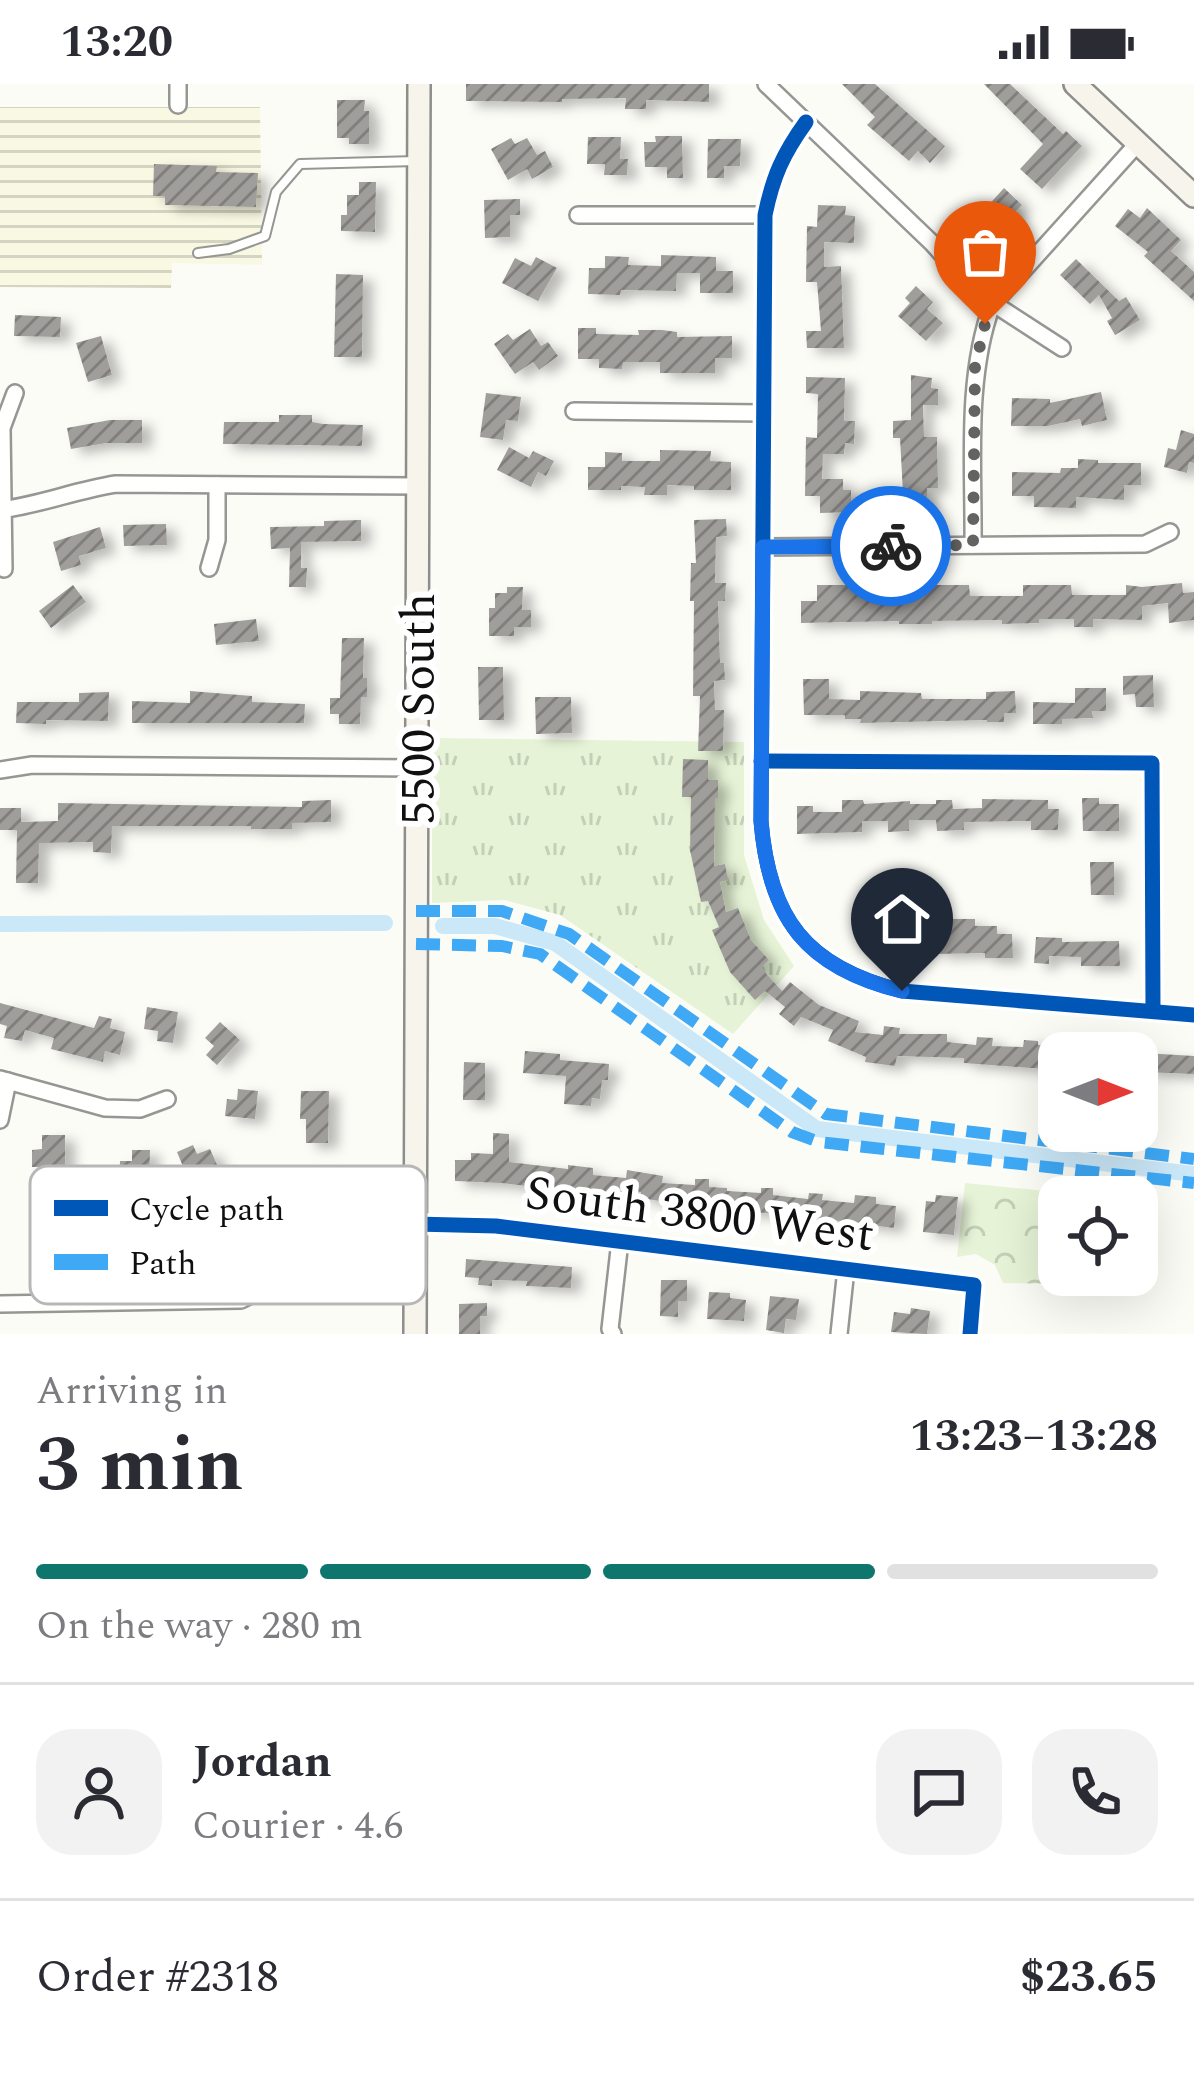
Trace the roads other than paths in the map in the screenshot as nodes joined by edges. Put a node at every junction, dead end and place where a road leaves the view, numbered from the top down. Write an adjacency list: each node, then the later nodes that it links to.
1 (178, 84): 5 (street)
2 (419, 84): 8 (main road, 5500 South)
3 (766, 84): 6 (street)
4 (1080, 86): 7 (main road)
5 (178, 105)
6 (806, 122): 11 (street); 13 (street)
7 (1138, 143): 9 (main road); 13 (street)
8 (419, 161): 12 (lane); 19 (main road, 5500 South)
9 (1194, 196)
10 (578, 215): 11 (street)
11 (766, 215): 17 (street)
12 (198, 253)
13 (992, 305): 14 (street); 22 (street)
14 (1062, 348)
15 (15, 393): 20 (street)
16 (574, 411): 17 (street)
17 (764, 412): 23 (street)
18 (218, 485): 19 (street); 20 (street); 24 (street)
19 (418, 486): 27 (main road, 5500 South)
20 (2, 510): 25 (street)
21 (1170, 532): 22 (street)
22 (973, 545): 23 (street)
23 (763, 547): 26 (street)
24 (209, 568)
25 (4, 569)
26 (761, 761): 29 (street); 29 (street)
27 (417, 768): 28 (street); 34 (main road, 5500 South)
28 (0, 770)
29 (1153, 1011): 30 (street)
30 (1194, 1015)
31 (4, 1080): 32 (street); 33 (street)
32 (167, 1099)
33 (0, 1120)
34 (415, 1166)
35 (426, 1224): 36 (street, South 3800 West)
36 (620, 1241): 37 (street, South 3800 West); 40 (street)
37 (846, 1269): 41 (street); 42 (street, South 3800 West)
38 (0, 1304): 39 (street)
39 (30, 1304)
40 (613, 1334)
41 (839, 1334)
42 (970, 1334)

